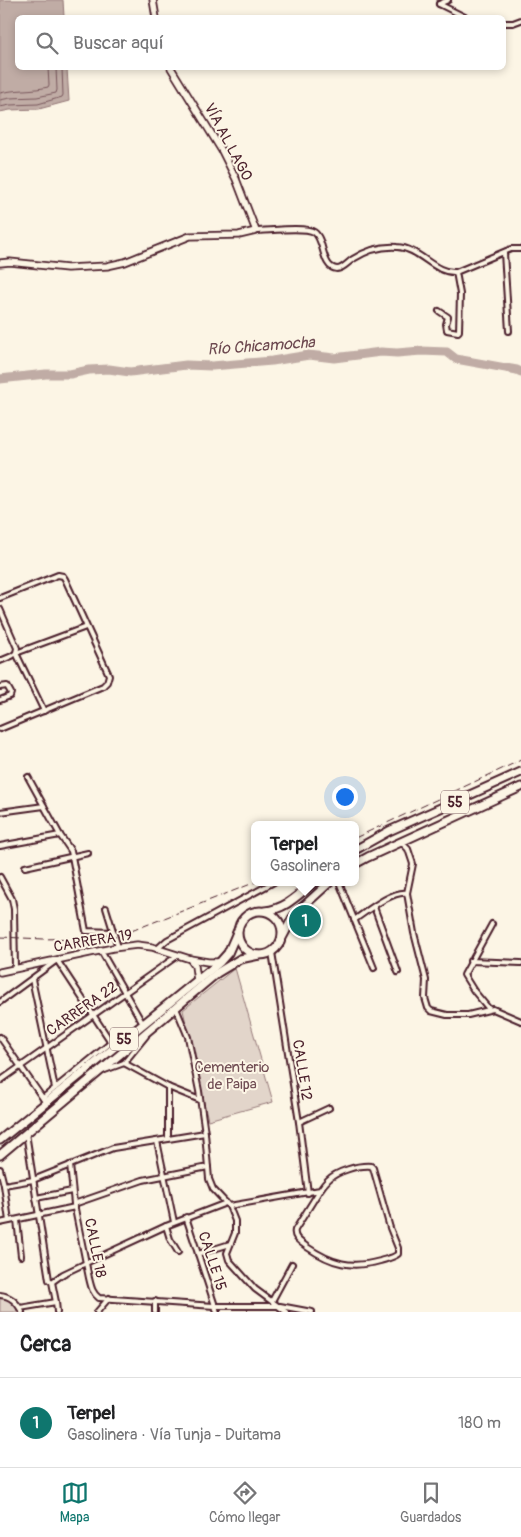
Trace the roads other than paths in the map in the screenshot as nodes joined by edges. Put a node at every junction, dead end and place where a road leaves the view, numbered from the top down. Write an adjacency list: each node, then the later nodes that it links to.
1 (153, 0): 3 (street)
2 (448, 0): 4 (street)
3 (156, 15)
4 (461, 15)
5 (521, 20): 6 (street)
6 (506, 23)
7 (172, 70): 8 (street, VÍA AL LAGO)
8 (256, 231): 11 (street); 12 (street)
9 (521, 249): 10 (street)
10 (504, 253): 12 (street); 14 (street)
11 (0, 262)
12 (456, 272): 13 (street)
13 (439, 311)
14 (509, 331)
15 (0, 598): 17 (street)
16 (0, 609): 18 (street)
17 (86, 627): 18 (street); 22 (street)
18 (16, 653): 19 (street); 22 (street)
19 (0, 661)
20 (0, 687): 21 (street)
21 (0, 700)
22 (44, 711): 23 (street)
23 (0, 730)
24 (521, 772): 32 (highway, 55)
25 (28, 777): 27 (street)
26 (521, 786): 30 (highway, 55)
27 (44, 806): 28 (street); 29 (street)
28 (0, 812)
29 (60, 835): 31 (street); 34 (street)
30 (401, 842): 35 (highway, 55); 43 (street)
31 (0, 846)
32 (359, 848)
33 (88, 853): 34 (street)
34 (73, 858): 36 (street); 51 (street)
35 (359, 862)
36 (25, 867)
37 (0, 877): 65 (street)
38 (267, 886): 54 (street)
39 (299, 886): 44 (street)
40 (309, 886): 44 (highway, 55)
41 (326, 886): 52 (highway)
42 (340, 886): 48 (street)
43 (407, 893): 45 (street); 73 (street)
44 (298, 895): 47 (highway, 55)
45 (374, 907): 48 (street); 67 (street)
46 (106, 908): 51 (street)
47 (265, 911): 50 (highway, 55); 52 (highway)
48 (354, 920): 64 (street)
49 (492, 924): 61 (street)
50 (238, 930): 57 (highway); 62 (highway, 55)
51 (113, 932): 53 (street)
52 (281, 940): 56 (highway)
53 (118, 948): 54 (street, CARRERA 19); 55 (street, CARRERA 19)
54 (157, 949): 58 (street, CARRERA 19)
55 (101, 951): 60 (street, CARRERA 19); 70 (street)
56 (272, 952): 57 (highway, 55); 89 (street, CALLE 12)
57 (259, 955): 72 (highway, 55)
58 (177, 956): 59 (street, CARRERA 19); 70 (street, CARRERA 22)
59 (190, 959): 62 (street, CARRERA 19); 69 (street)
60 (57, 960): 65 (street, CARRERA 19); 68 (street); 74 (street)
61 (470, 961): 63 (street); 73 (street)
62 (220, 962): 69 (highway, 55)
63 (521, 963)
64 (374, 968)
65 (16, 969): 66 (street, CARRERA 19)
66 (0, 972)
67 (398, 972)
68 (32, 980): 71 (street); 79 (street)
69 (197, 980): 76 (highway, 55)
70 (125, 993): 74 (street, CARRERA 22); 76 (street)
71 (0, 1002)
72 (176, 1008): 77 (highway, 55); 87 (street)
73 (489, 1009): 75 (street)
74 (93, 1015): 79 (street, CARRERA 22); 85 (street)
75 (521, 1021)
76 (143, 1024): 86 (highway, 55)
77 (150, 1030): 80 (street); 82 (highway, 55)
78 (0, 1037): 81 (street)
79 (46, 1048): 81 (street, CARRERA 22); 85 (street)
80 (124, 1062): 82 (street); 84 (street)
81 (20, 1066): 83 (street, CARRERA 22); 86 (street)
82 (100, 1072): 90 (highway, 55)
83 (0, 1081)
84 (168, 1087): 87 (street); 92 (street)
85 (55, 1088): 86 (street)
86 (44, 1100): 93 (highway, 55)
87 (200, 1100): 91 (street)
88 (329, 1108): 89 (street)
89 (300, 1122): 104 (street, CALLE 12)
90 (26, 1133): 95 (highway, 55); 100 (street)
91 (205, 1133): 92 (street); 97 (street)
92 (168, 1139): 94 (street)
93 (0, 1140)
94 (157, 1141): 96 (street); 99 (street)
95 (0, 1155)
96 (70, 1165): 100 (street); 103 (street, CALLE 18)
97 (208, 1167): 99 (street); 106 (street)
98 (0, 1169): 101 (street)
99 (165, 1176): 107 (street); 112 (street)
100 (33, 1180): 101 (street); 105 (street)
101 (4, 1185): 111 (street)
102 (320, 1190): 102 (street); 104 (street)
103 (72, 1191): 105 (street); 107 (street, CALLE 18)
104 (308, 1193): 106 (street)
105 (36, 1198): 108 (street)
106 (228, 1205): 109 (street); 115 (street)
107 (75, 1206): 108 (street); 119 (street, CALLE 18)
108 (39, 1216): 110 (street); 121 (street)
109 (186, 1217): 112 (street); 117 (street, CALLE 15)
110 (17, 1220): 111 (street); 118 (street)
111 (9, 1221): 113 (street)
112 (174, 1222): 114 (street)
113 (0, 1223)
114 (166, 1226): 116 (street); 119 (street)
115 (230, 1244): 117 (street); 126 (street)
116 (178, 1252)
117 (198, 1254): 127 (street, CALLE 15)
118 (21, 1256)
119 (86, 1263): 121 (street); 123 (street, CALLE 18)
120 (292, 1264): 126 (street)
121 (52, 1282): 125 (street)
122 (0, 1295): 130 (street)
123 (109, 1298): 124 (street); 132 (street)
124 (155, 1301): 127 (street); 133 (street)
125 (56, 1302): 130 (street); 131 (street)
126 (272, 1302): 128 (street)
127 (214, 1306): 129 (street); 134 (street, CALLE 15)
128 (280, 1306): 129 (street); 136 (street); 137 (street)
129 (267, 1307): 135 (street)
130 (21, 1310)
131 (57, 1312)
132 (97, 1312)
133 (155, 1312)
134 (217, 1312)
135 (269, 1312)
136 (286, 1312)
137 (312, 1312)

